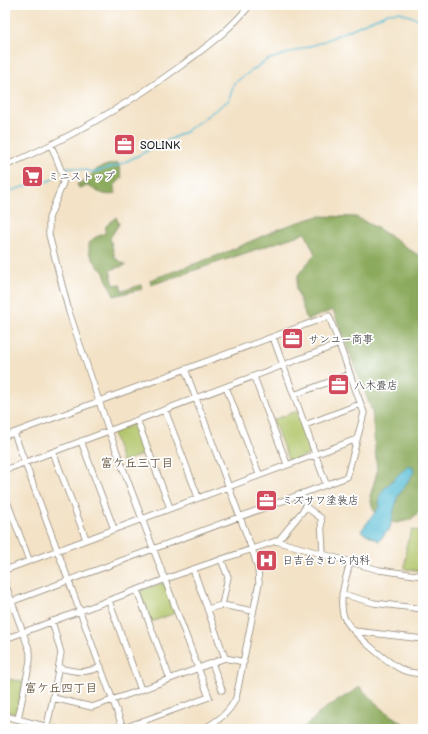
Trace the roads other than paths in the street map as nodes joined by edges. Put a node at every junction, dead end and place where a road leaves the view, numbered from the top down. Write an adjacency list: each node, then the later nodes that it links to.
1 (250, 5): 2 (street)
2 (51, 145): 3 (street); 13 (street)
3 (5, 166)
4 (273, 337): 5 (street); 6 (street); 7 (street)
5 (339, 344): 6 (street); 8 (street)
6 (283, 366): 9 (street); 11 (street)
7 (185, 369): 12 (street); 13 (street)
8 (350, 374): 11 (street); 14 (street)
9 (254, 377): 10 (street); 26 (street)
10 (226, 387): 12 (street); 28 (street)
11 (294, 396): 17 (street)
12 (196, 398): 15 (street); 30 (street)
13 (99, 402): 18 (street); 19 (street)
14 (360, 404): 17 (street); 21 (street)
15 (165, 410): 16 (street); 33 (street)
16 (137, 420): 18 (street); 35 (street)
17 (305, 425): 24 (street)
18 (109, 431): 22 (street); 37 (street)
19 (14, 433): 20 (street); 25 (street)
20 (5, 436)
21 (357, 438): 24 (street); 29 (street)
22 (81, 441): 23 (street); 38 (street)
23 (53, 452): 25 (street); 39 (street)
24 (315, 454): 26 (street); 29 (street)
25 (24, 462): 27 (street); 43 (street)
26 (287, 464): 28 (street)
27 (5, 470)
28 (259, 474): 30 (street)
29 (326, 484): 31 (street)
30 (228, 486): 33 (street); 36 (street)
31 (303, 493): 34 (street); 36 (street)
32 (5, 496): 46 (street)
33 (198, 497): 35 (street)
34 (306, 507): 40 (street); 44 (street)
35 (170, 508): 37 (street)
36 (240, 517): 41 (street); 42 (street)
37 (142, 518): 38 (street); 42 (street)
38 (114, 529): 39 (street)
39 (86, 539): 43 (street)
40 (278, 540): 41 (street); 44 (street)
41 (252, 548): 45 (street); 63 (street)
42 (153, 549): 51 (street); 52 (street)
43 (57, 550): 46 (street); 52 (street)
44 (323, 553): 47 (street)
45 (221, 559): 48 (street); 59 (street)
46 (29, 560): 49 (street)
47 (350, 562): 50 (street); 55 (street)
48 (193, 569): 51 (street); 60 (street)
49 (5, 570)
50 (423, 576)
51 (165, 580): 54 (street); 74 (street)
52 (69, 581): 57 (street); 62 (street)
53 (5, 583): 57 (street)
54 (137, 590): 56 (street); 76 (street)
55 (342, 594): 61 (street); 65 (street)
56 (109, 601): 62 (street); 77 (street)
57 (12, 602): 58 (street); 66 (street)
58 (5, 604)
59 (222, 605): 60 (street); 63 (street)
60 (208, 609): 69 (street)
61 (423, 609)
62 (80, 611): 64 (street); 72 (street)
63 (253, 611): 70 (street)
64 (52, 621): 66 (street); 73 (street)
65 (354, 631): 68 (street); 75 (street)
66 (24, 633): 67 (street); 82 (street)
67 (5, 639)
68 (423, 639)
69 (225, 658): 70 (street); 71 (street)
70 (244, 662): 86 (street)
71 (212, 663): 74 (street); 78 (street)
72 (101, 667): 73 (street); 80 (street)
73 (59, 668): 79 (street)
74 (198, 668): 76 (street); 85 (street)
75 (423, 674)
76 (170, 679): 77 (street)
77 (141, 690): 80 (street)
78 (222, 690)
79 (53, 698): 80 (street); 83 (street)
80 (114, 700): 85 (street)
81 (5, 716): 82 (street)
82 (18, 719): 83 (street)
83 (47, 726): 84 (street)
84 (56, 729)
85 (122, 729)
86 (203, 729)

